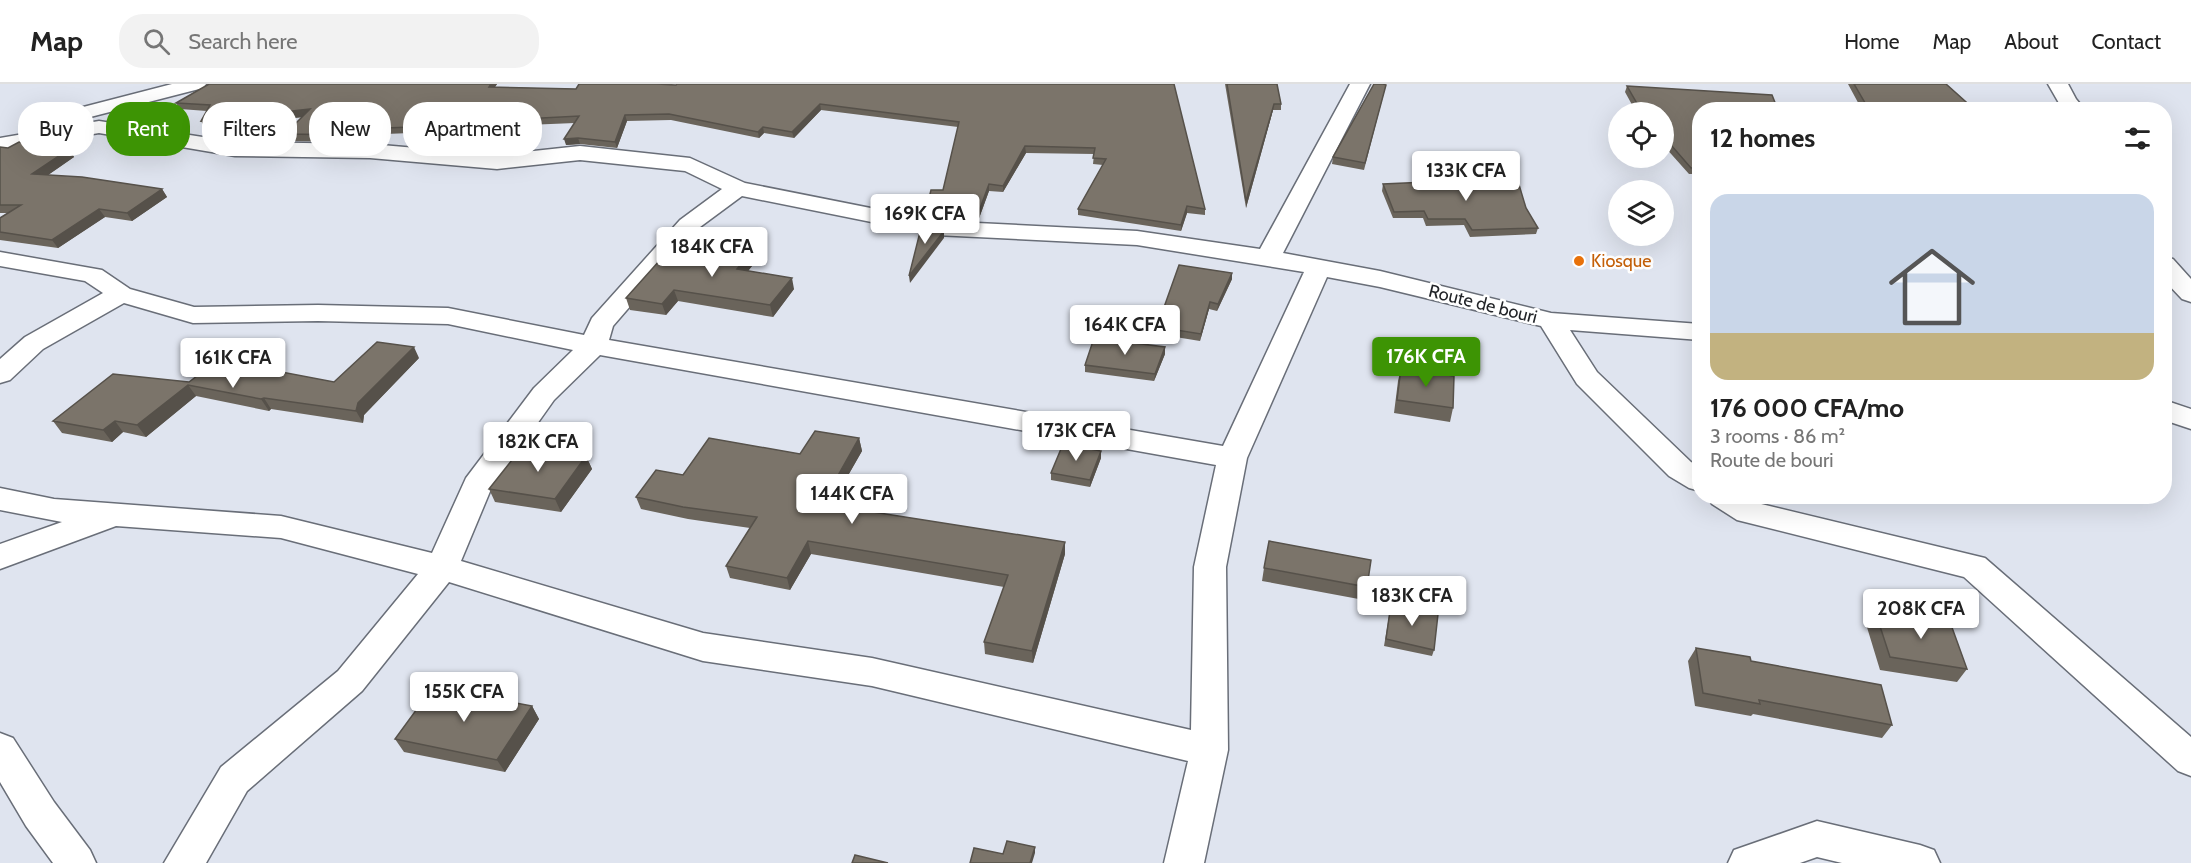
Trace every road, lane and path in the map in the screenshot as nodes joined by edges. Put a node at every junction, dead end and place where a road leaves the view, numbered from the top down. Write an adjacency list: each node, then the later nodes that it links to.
1 (196, 84): 5 (street)
2 (1360, 84): 8 (street)
3 (2058, 84): 4 (street)
4 (2067, 102)
5 (0, 134)
6 (0, 144): 7 (street, Route de bouri)
7 (738, 188): 8 (street, Route de bouri); 16 (street)
8 (1268, 258): 10 (street, Route de bouri)
9 (0, 260): 12 (street)
10 (1319, 267): 14 (street, Route de bouri); 20 (street)
11 (2172, 273): 13 (street)
12 (121, 294): 16 (street); 17 (street)
13 (2191, 294)
14 (1551, 321): 15 (street, Route de bouri); 21 (street)
15 (1692, 331)
16 (593, 346): 20 (street); 26 (street)
17 (0, 374)
18 (2172, 413): 19 (street)
19 (2191, 420)
20 (1232, 458): 28 (street)
21 (1692, 476)
22 (0, 499): 24 (street)
23 (1736, 504): 29 (street)
24 (118, 513): 25 (street); 26 (street)
25 (0, 557)
26 (442, 568): 28 (street); 31 (street)
27 (0, 749): 30 (street)
28 (1209, 750): 32 (street)
29 (2191, 760)
30 (76, 863)
31 (184, 863)
32 (1184, 863)
33 (1748, 863): 34 (street)
34 (1920, 863)

